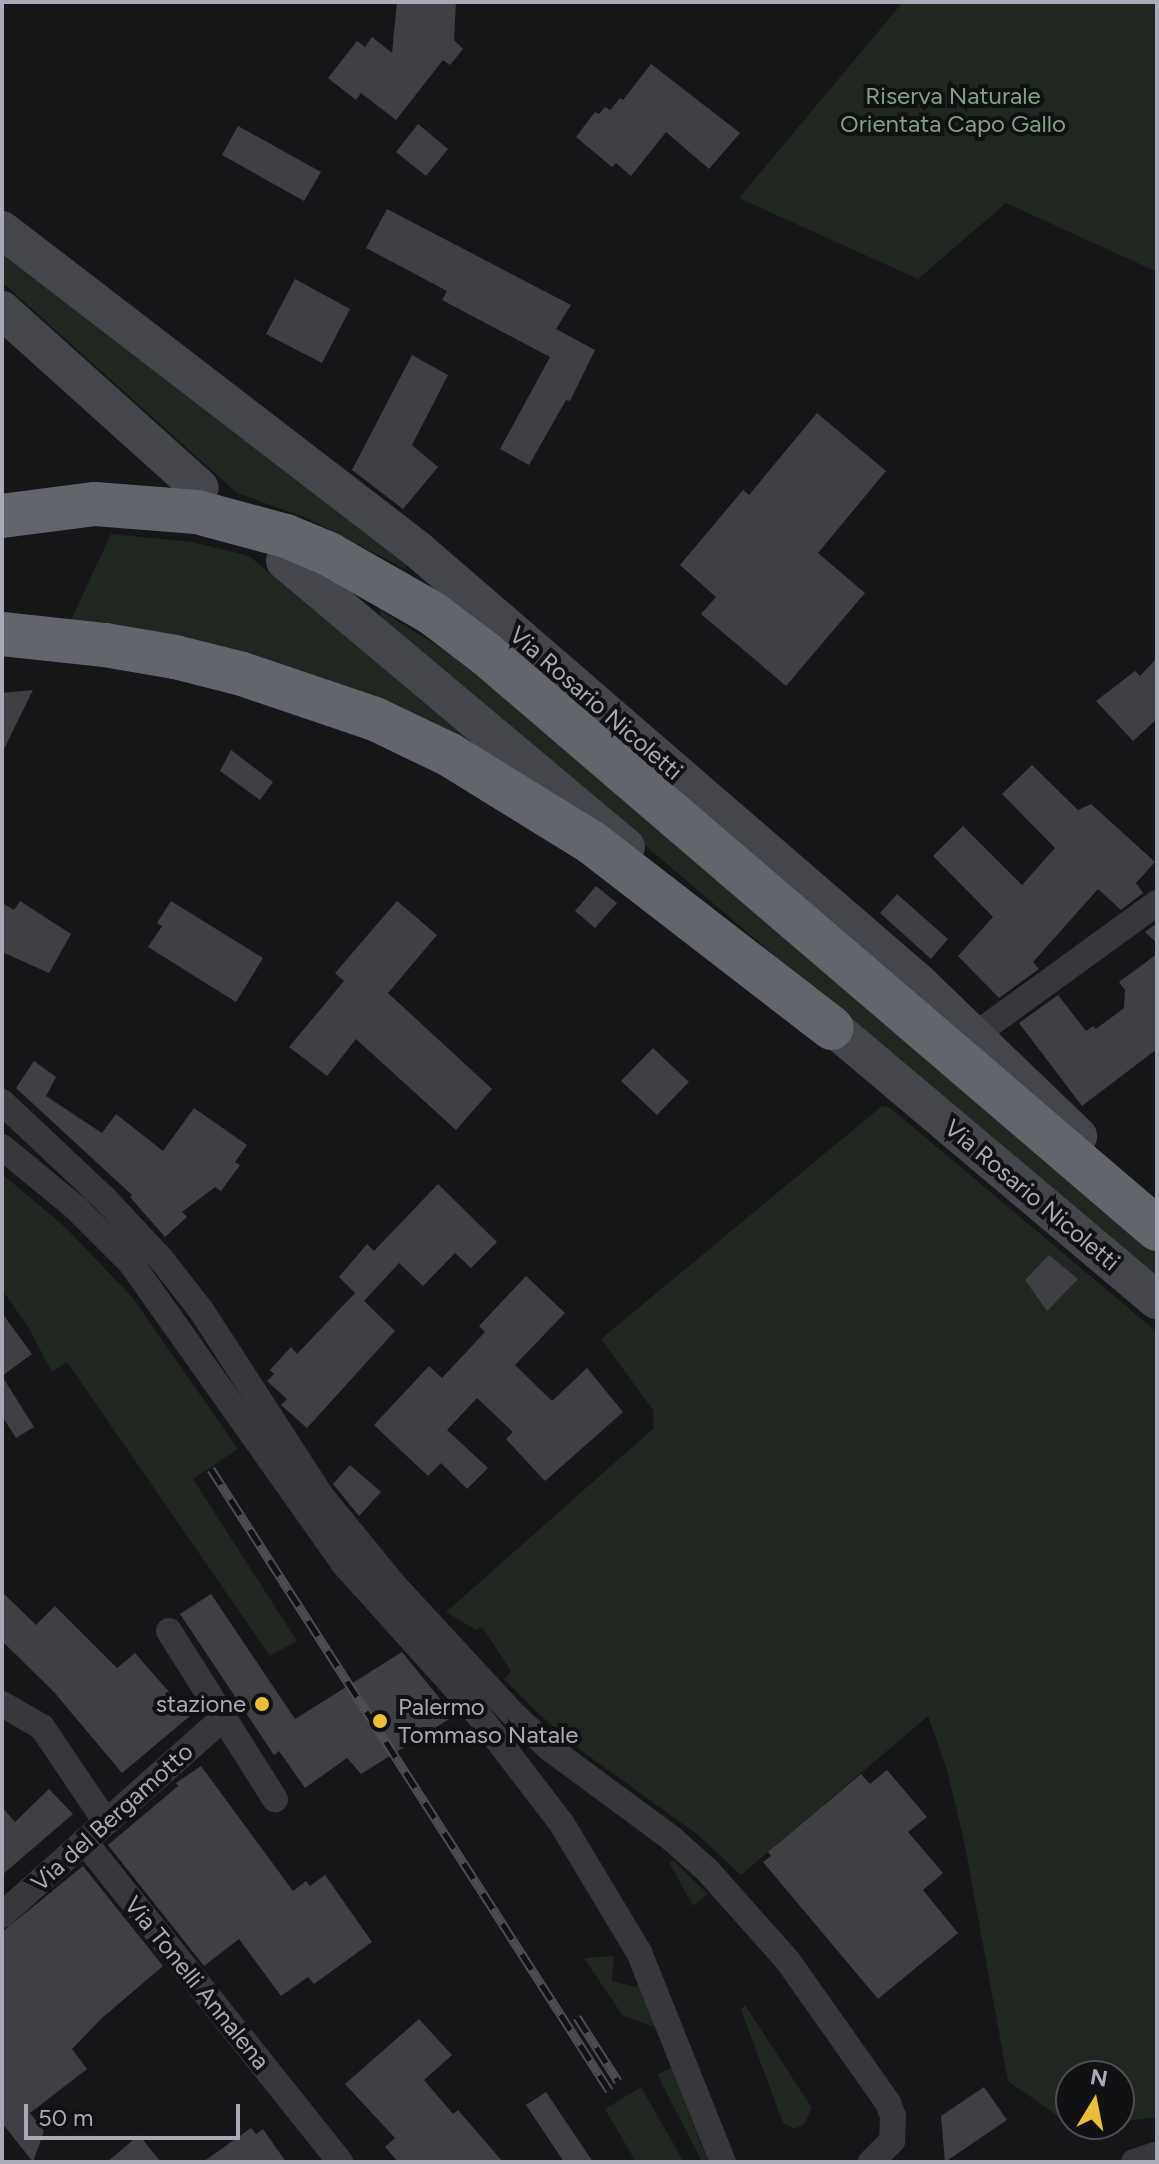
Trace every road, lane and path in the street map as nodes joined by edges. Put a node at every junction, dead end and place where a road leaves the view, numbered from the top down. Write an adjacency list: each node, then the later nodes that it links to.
1 (2, 230): 9 (main road, Via Rosario Nicoletti)
2 (2, 310): 3 (main road)
3 (200, 488)
4 (2, 516): 13 (highway, bridge)
5 (285, 561): 8 (main road, Via Rosario Nicoletti)
6 (2, 634): 8 (highway)
7 (1157, 903): 9 (street)
8 (832, 1028): 14 (main road, Via Rosario Nicoletti)
9 (975, 1035): 12 (main road, Via Rosario Nicoletti)
10 (2, 1102): 25 (street)
11 (2, 1147): 24 (street)
12 (1157, 1214)
13 (1157, 1229)
14 (1157, 1300)
15 (169, 1631): 17 (street)
16 (2, 1704): 19 (street)
17 (222, 1719): 18 (street); 19 (street, Via del Bergamotto)
18 (275, 1799)
19 (106, 1822): 20 (street, Via del Bergamotto)
20 (84, 1841): 21 (street, Via del Bergamotto); 23 (street, Via Tonelli Annalena)
21 (2, 1915)
22 (1157, 2154): 26 (street)
23 (340, 2162)
24 (723, 2162)
25 (871, 2162)
26 (1134, 2162)

